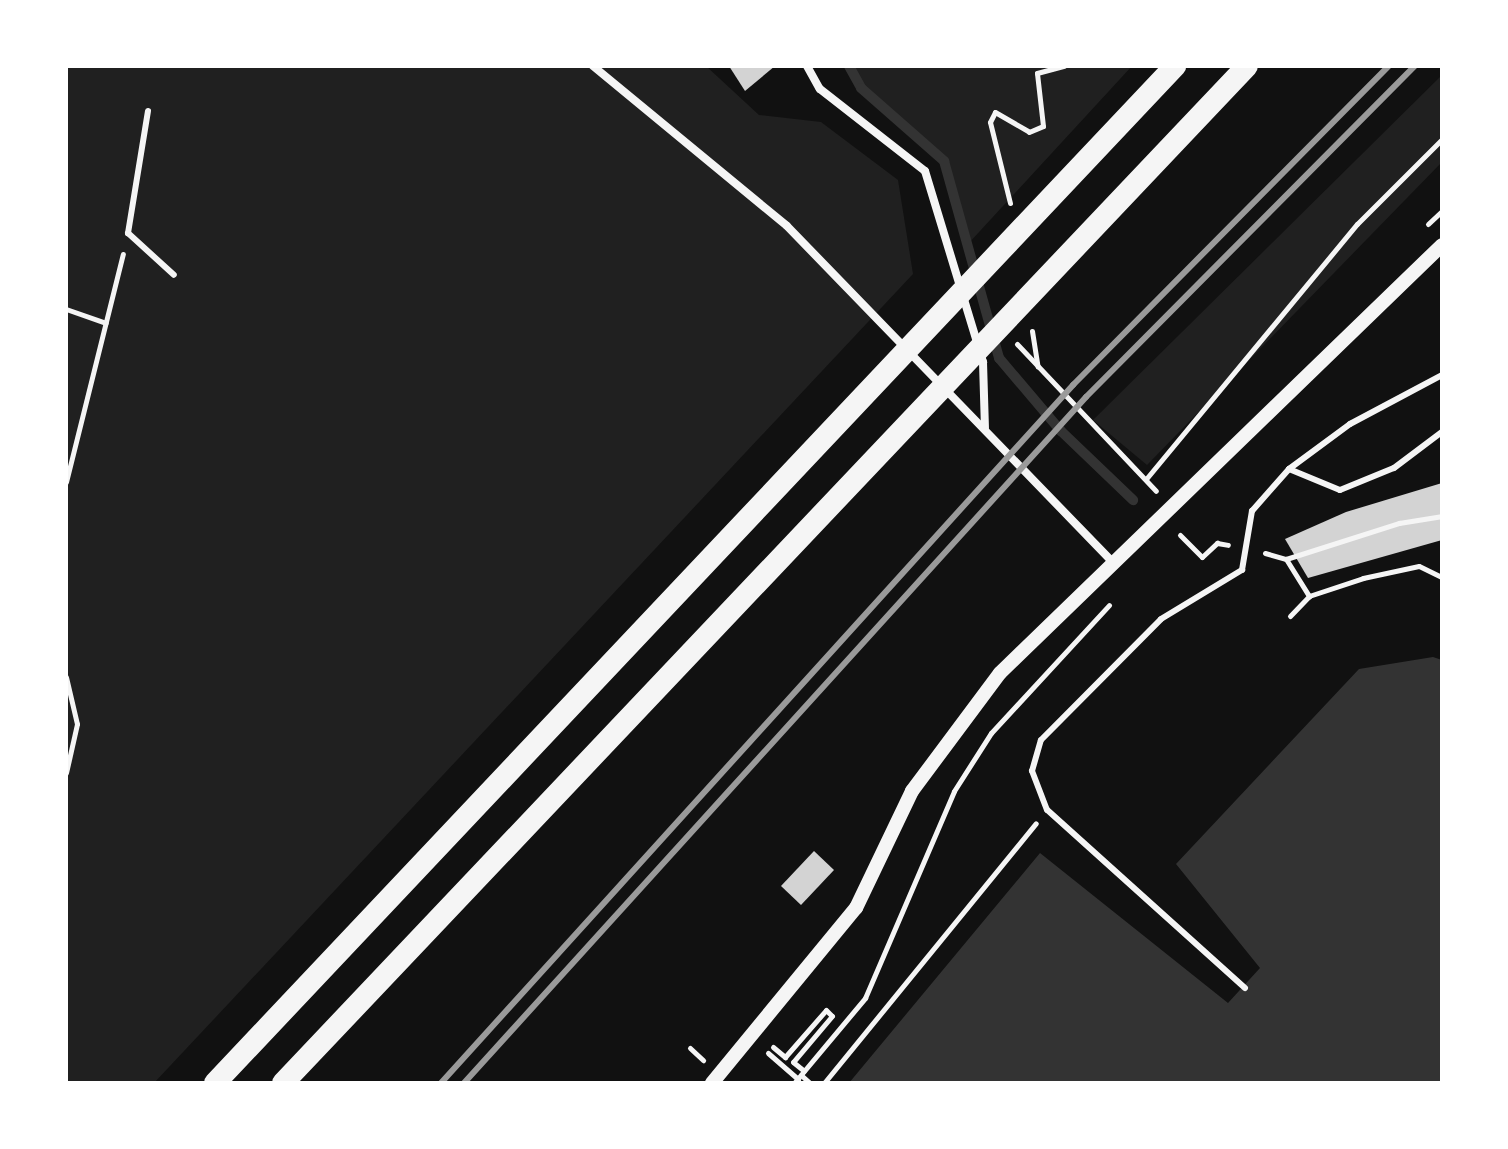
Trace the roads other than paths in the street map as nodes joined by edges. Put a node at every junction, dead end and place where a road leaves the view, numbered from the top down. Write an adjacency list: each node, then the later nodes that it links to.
1 (593, 66): 9 (street)
2 (807, 66): 9 (street)
3 (1175, 66): 14 (highway)
4 (1247, 66): 17 (highway)
5 (148, 111): 7 (lane)
6 (1442, 245): 12 (street)
7 (174, 275)
8 (1442, 375): 11 (lane)
9 (985, 429): 12 (street)
10 (1442, 432): 11 (lane)
11 (1289, 469): 13 (lane)
12 (1112, 561): 18 (street)
13 (1245, 988)
14 (283, 1011): 15 (highway); 16 (highway)
15 (209, 1083)
16 (215, 1083)
17 (283, 1083)
18 (712, 1083)

